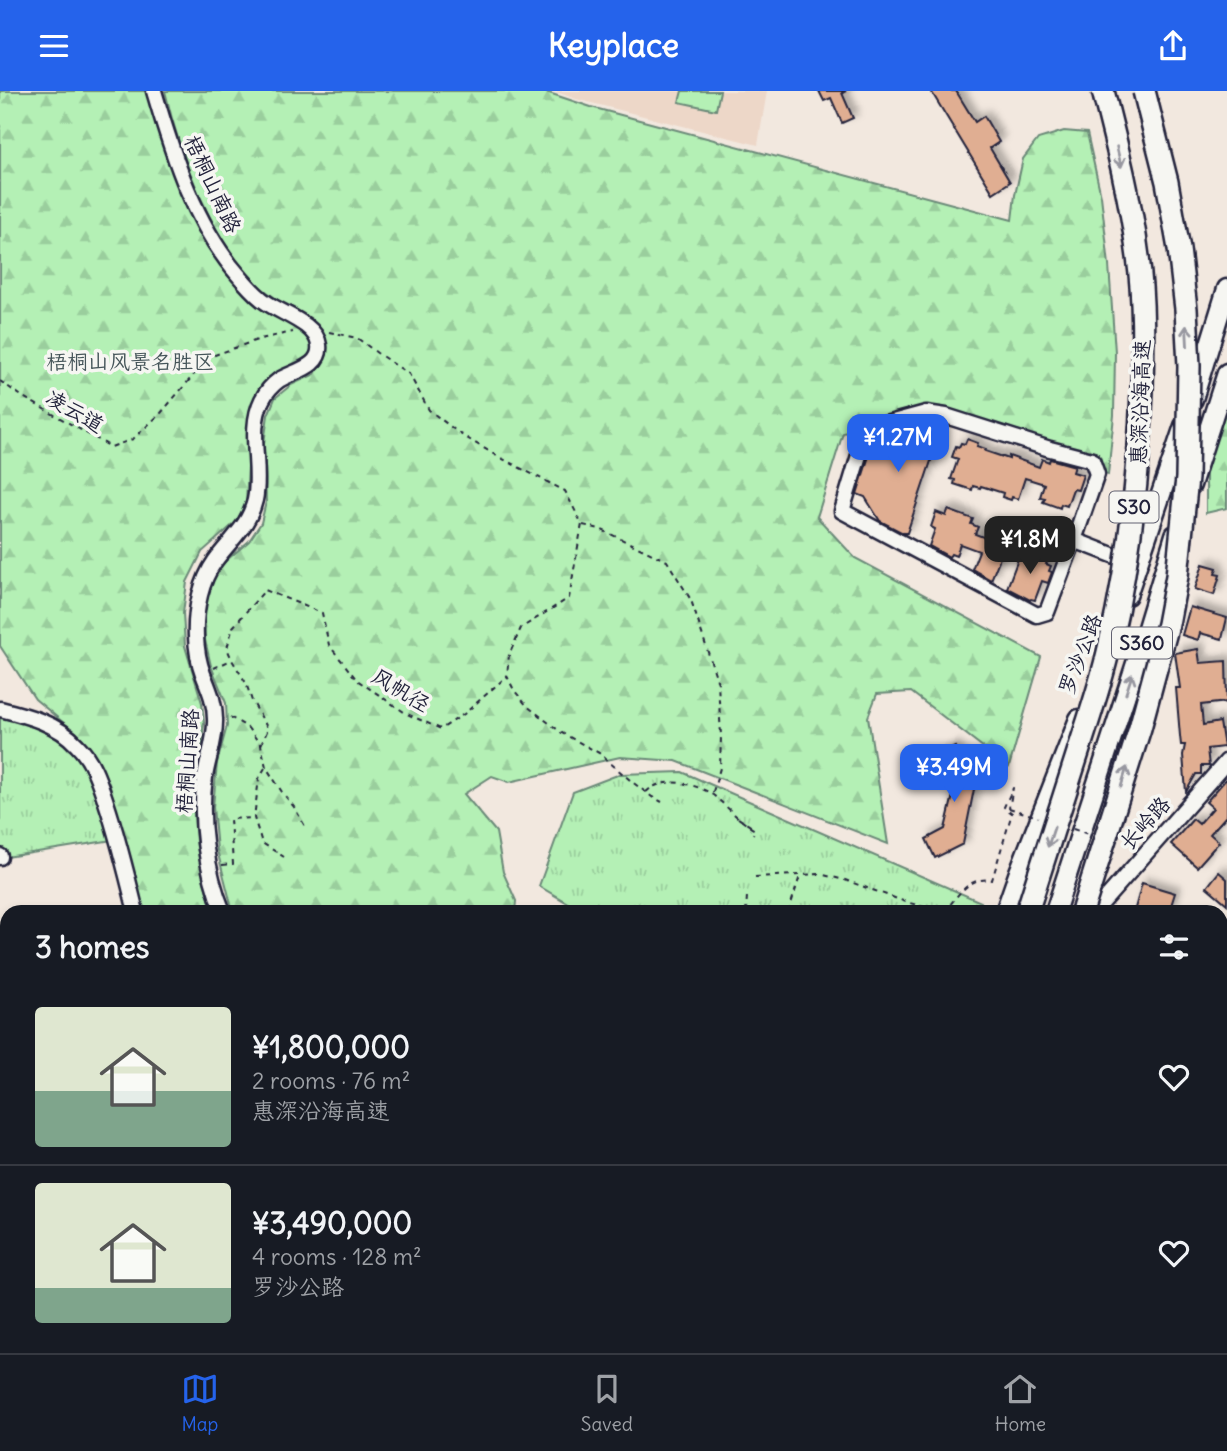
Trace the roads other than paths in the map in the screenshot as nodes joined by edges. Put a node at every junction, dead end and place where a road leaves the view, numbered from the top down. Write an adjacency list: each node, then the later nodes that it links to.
1 (154, 91): 11 (street, 梧桐山南路)
2 (1103, 91): 13 (highway, 惠深沿海高速 / S30, one-way to 13, bridge)
3 (1144, 91): 15 (highway, S30, one-way to 3, bridge)
4 (1227, 289): 7 (main road, 罗沙公路 / S360)
5 (1227, 373): 14 (main road, S360, one-way to 5)
6 (1074, 540): 6 (street); 7 (street)
7 (1138, 565): 12 (main road, 罗沙公路 / S360)
8 (0, 709): 10 (street)
9 (1227, 761): 16 (street, 长岭路)
10 (134, 905)
11 (221, 905)
12 (1007, 905)
13 (1029, 905)
14 (1057, 905)
15 (1084, 905)
16 (1100, 905)

